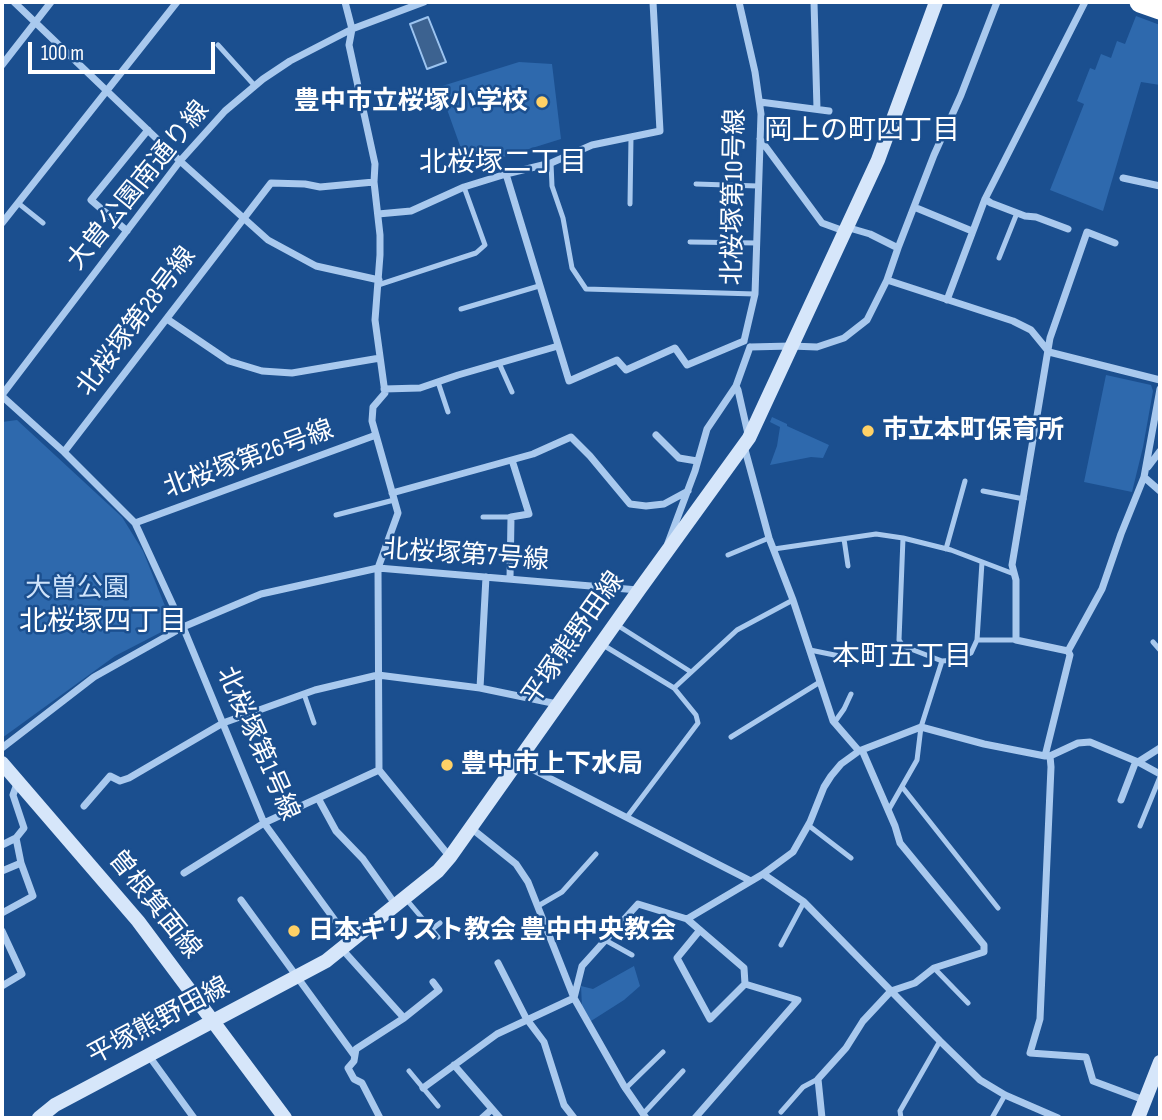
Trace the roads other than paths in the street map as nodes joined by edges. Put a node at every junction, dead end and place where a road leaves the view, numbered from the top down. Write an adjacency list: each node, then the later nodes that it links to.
1 (14, 2): 14 (street)
2 (51, 2): 14 (street)
3 (177, 2): 19 (street)
4 (345, 2): 15 (street)
5 (424, 2): 15 (street, 大曽公園南通り線)
6 (653, 2): 24 (street)
7 (739, 2): 20 (street, 北桜塚第10号線)
8 (814, 2): 21 (street)
9 (936, 2): 44 (street, 平塚熊野田線)
10 (997, 2): 38 (street)
11 (1085, 2): 35 (street)
12 (1140, 2): 13 (highway)
13 (1160, 9)
14 (36, 22): 17 (street); 19 (street)
15 (352, 29): 18 (street, 大曽公園南通り線); 30 (street)
16 (218, 45): 18 (lane)
17 (2, 65)
18 (255, 86): 26 (street, 大曽公園南通り線)
19 (106, 90): 23 (street); 36 (street)
20 (760, 102): 21 (street); 25 (street, 北桜塚第10号線)
21 (817, 109): 22 (street)
22 (829, 111)
23 (148, 130): 26 (street); 46 (street)
24 (631, 137): 27 (street); 37 (lane)
25 (760, 139): 32 (street, 北桜塚第10号線); 44 (street)
26 (180, 161): 41 (street); 46 (street, 大曽公園南通り線)
27 (551, 163): 28 (street); 56 (lane)
28 (506, 174): 34 (street); 55 (street)
29 (1123, 178): 33 (street)
30 (374, 181): 40 (street); 41 (street, 北桜塚第28号線)
31 (696, 184): 32 (lane)
32 (758, 186): 49 (street, 北桜塚第10号線)
33 (1160, 186)
34 (464, 187): 40 (street); 54 (lane)
35 (985, 199): 39 (street); 47 (street)
36 (18, 203): 42 (street); 43 (lane)
37 (630, 204)
38 (914, 207): 47 (street); 51 (street)
39 (1017, 213): 45 (street); 52 (lane)
40 (378, 214): 54 (street)
41 (243, 218): 54 (street); 59 (street, 北桜塚第28号線)
42 (2, 223)
43 (43, 223)
44 (845, 229): 51 (street); 62 (street, 平塚熊野田線)
45 (1068, 229)
46 (127, 230): 72 (street, 大曽公園南通り線)
47 (972, 230): 57 (street)
48 (690, 242): 49 (lane)
49 (757, 243): 56 (street, 北桜塚第10号線)
50 (1115, 243): 63 (street)
51 (898, 248): 53 (street)
52 (999, 258)
53 (887, 280): 57 (street); 62 (street)
54 (379, 283): 64 (street)
55 (539, 286): 58 (lane); 61 (street)
56 (755, 294): 60 (street, 北桜塚第10号線)
57 (947, 300): 63 (street)
58 (461, 309)
59 (167, 319): 64 (street); 78 (street, 北桜塚第28号線)
60 (747, 344): 61 (street); 62 (street); 68 (street, 北桜塚第10号線)
61 (558, 346): 65 (street)
62 (791, 346): 76 (street, 平塚熊野田線)
63 (1049, 352): 66 (street); 87 (street)
64 (380, 358): 69 (street)
65 (499, 363): 67 (street); 71 (lane)
66 (1160, 380)
67 (438, 382): 69 (street); 73 (lane)
68 (736, 386): 76 (street); 80 (street, 北桜塚第10号線)
69 (384, 388): 75 (street)
70 (1160, 389): 81 (street)
71 (512, 392)
72 (2, 396): 78 (street)
73 (448, 412)
74 (656, 435): 80 (street)
75 (376, 436): 86 (street); 91 (street, 北桜塚第26号線)
76 (746, 441): 92 (street); 97 (street, 平塚熊野田線)
77 (1160, 451): 81 (street)
78 (64, 452): 91 (street)
79 (512, 460): 83 (street); 86 (street); 90 (street)
80 (697, 461): 83 (street, 北桜塚第10号線)
81 (1145, 473): 85 (street); 115 (street)
82 (965, 481): 96 (lane)
83 (688, 491): 97 (street, 北桜塚第10号線)
84 (983, 491): 87 (lane)
85 (1160, 491)
86 (393, 497): 88 (lane); 101 (street)
87 (1024, 499): 102 (street)
88 (336, 515)
89 (484, 517): 90 (lane)
90 (511, 517): 104 (street)
91 (135, 523): 108 (street, 北桜塚第1号線)
92 (769, 538): 95 (street); 98 (lane)
93 (903, 538): 94 (lane); 96 (lane); 117 (lane)
94 (845, 539): 95 (lane); 100 (lane)
95 (774, 549): 106 (street)
96 (946, 549): 99 (lane)
97 (664, 554): 105 (street, 平塚熊野田線)
98 (728, 555)
99 (982, 562): 102 (lane); 109 (lane)
100 (848, 566)
101 (377, 568): 103 (street, 北桜塚第7号線); 108 (street, 北桜塚第7号線); 119 (street)
102 (1014, 574): 110 (street)
103 (486, 577): 104 (street, 北桜塚第7号線); 121 (street)
104 (510, 579): 105 (street, 北桜塚第7号線)
105 (639, 590): 107 (street, 平塚熊野田線)
106 (793, 600): 113 (street); 118 (lane)
107 (615, 624): 112 (street, 平塚熊野田線); 118 (lane)
108 (183, 627): 126 (street, 北桜塚第1号線); 131 (street, 北桜塚第7号線)
109 (977, 640): 110 (lane); 117 (lane)
110 (1016, 640): 115 (street)
111 (1153, 642): 114 (lane)
112 (601, 643): 122 (lane); 125 (street, 平塚熊野田線)
113 (810, 650): 116 (lane); 120 (street)
114 (1160, 650)
115 (1068, 651): 134 (street)
116 (854, 659)
117 (942, 661): 129 (lane)
118 (691, 672): 122 (lane)
119 (378, 675): 121 (street); 123 (street); 138 (street)
120 (820, 682): 128 (street); 130 (lane)
121 (480, 688): 125 (street)
122 (674, 688): 146 (lane)
123 (304, 694): 126 (street); 127 (lane)
124 (851, 694): 128 (lane)
125 (558, 704): 135 (street, 平塚熊野田線)
126 (223, 723): 144 (street); 147 (street, 北桜塚第1号線)
127 (314, 723)
128 (834, 723): 133 (street)
129 (921, 727): 133 (street); 134 (street); 141 (lane)
130 (731, 737)
131 (2, 748)
132 (1160, 748): 137 (street)
133 (860, 750): 145 (street); 148 (street)
134 (1048, 756): 137 (street); 201 (street)
135 (516, 761): 146 (street); 150 (street, 平塚熊野田線)
136 (2, 762): 140 (street, 曽根箕面線)
137 (1137, 762): 139 (street); 143 (street)
138 (379, 771): 142 (street); 154 (street)
139 (1160, 776): 149 (lane)
140 (18, 781): 151 (street); 188 (street, 曽根箕面線)
141 (902, 788): 145 (lane); 165 (lane)
142 (318, 798): 147 (street); 162 (street)
143 (1121, 800)
144 (84, 806)
145 (888, 811): 178 (street)
146 (627, 817): 160 (street)
147 (264, 823): 158 (street); 174 (street, 北桜塚第1号線)
148 (808, 825): 155 (lane); 159 (street)
149 (1140, 826)
150 (470, 827): 154 (street, 平塚熊野田線); 164 (street)
151 (16, 838): 152 (street); 156 (street)
152 (2, 845)
153 (596, 854): 164 (lane)
154 (450, 857): 162 (street, 平塚熊野田線)
155 (851, 858)
156 (20, 863): 157 (street); 166 (street)
157 (2, 872)
158 (184, 873)
159 (763, 874): 160 (street); 163 (street)
160 (751, 881): 167 (street)
161 (241, 900): 179 (street)
162 (400, 901): 169 (lane); 174 (street, 平塚熊野田線)
163 (804, 902): 175 (lane); 183 (street)
164 (538, 906): 184 (street)
165 (998, 908)
166 (2, 913)
167 (687, 919): 170 (street); 173 (street)
168 (440, 923): 169 (lane)
169 (431, 930): 172 (lane)
170 (700, 930): 181 (street); 181 (street)
171 (2, 932): 182 (street)
172 (438, 937)
173 (605, 940): 176 (lane); 184 (street)
174 (346, 944): 179 (street, 平塚熊野田線); 186 (street, 北桜塚第1号線)
175 (781, 945)
176 (632, 955)
177 (498, 963): 187 (street)
178 (934, 968): 183 (street); 185 (lane)
179 (298, 977): 188 (street, 平塚熊野田線); 192 (street)
180 (433, 982): 186 (street)
181 (745, 984): 213 (street)
182 (2, 986)
183 (891, 991): 189 (street); 197 (street)
184 (573, 998): 187 (street); 199 (street)
185 (968, 1003)
186 (404, 1018): 192 (street)
187 (527, 1020): 194 (street); 212 (street)
188 (214, 1021): 191 (street, 平塚熊野田線); 208 (street, 曽根箕面線)
189 (940, 1041): 200 (street); 215 (lane)
190 (663, 1052): 199 (lane)
191 (149, 1056): 206 (street, 平塚熊野田線); 207 (street)
192 (355, 1056): 209 (street)
193 (1160, 1062): 201 (street)
194 (454, 1065): 198 (street); 203 (street)
195 (409, 1071): 198 (lane)
196 (682, 1071): 205 (lane)
197 (818, 1079): 204 (lane); 214 (street)
198 (423, 1088): 202 (lane)
199 (625, 1089): 205 (street)
200 (1005, 1096): 216 (lane); 217 (street)
201 (1144, 1100): 218 (street)
202 (438, 1106)
203 (492, 1109): 210 (street); 211 (street)
204 (781, 1112)
205 (645, 1116)
206 (39, 1118)
207 (194, 1118)
208 (285, 1118)
209 (380, 1118)
210 (482, 1118)
211 (500, 1118)
212 (574, 1118)
213 (695, 1118)
214 (822, 1118)
215 (901, 1118)
216 (992, 1118)
217 (1058, 1118)
218 (1138, 1118)

